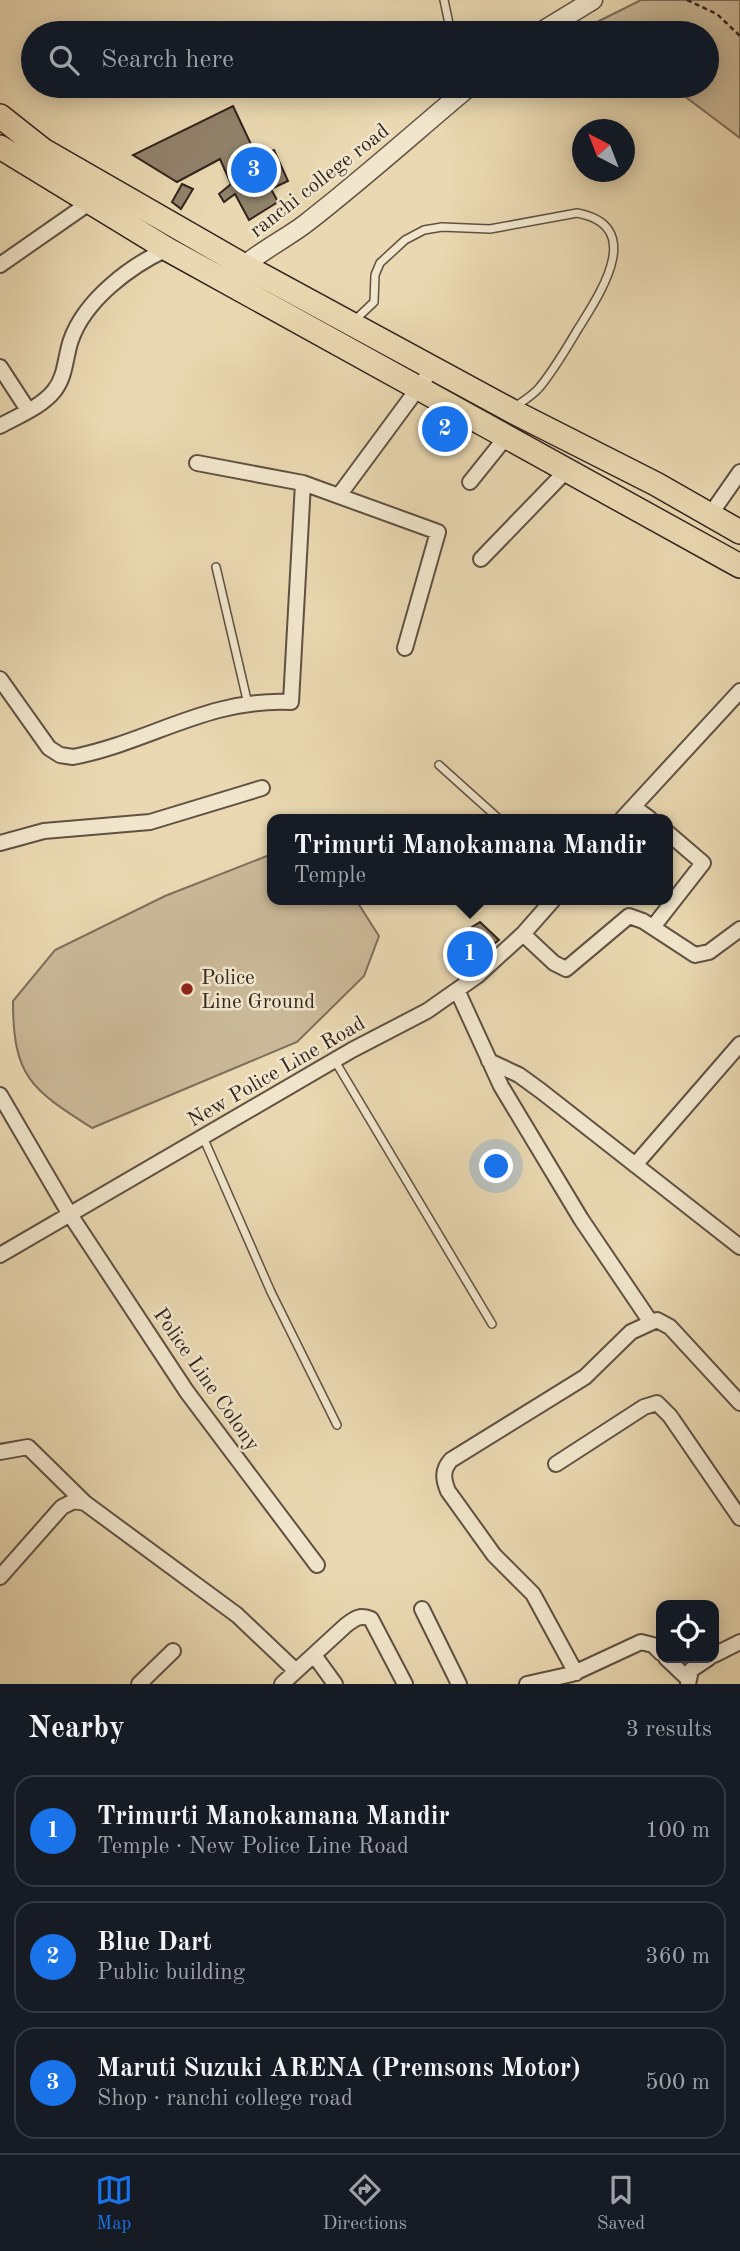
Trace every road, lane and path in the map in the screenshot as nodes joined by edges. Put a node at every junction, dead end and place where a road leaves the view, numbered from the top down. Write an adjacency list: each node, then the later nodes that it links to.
1 (444, 0): 4 (lane)
2 (593, 0): 5 (street)
3 (687, 0): 6 (path)
4 (448, 21)
5 (559, 21)
6 (740, 36)
7 (456, 98): 13 (street, ranchi college road)
8 (0, 116): 13 (main road)
9 (0, 147): 10 (main road)
10 (89, 203): 11 (main road); 12 (street)
11 (167, 249): 13 (main road); 18 (street)
12 (0, 265)
13 (236, 274): 14 (main road); 17 (main road)
14 (350, 324): 16 (main road); 19 (lane)
15 (0, 367): 18 (street)
16 (433, 368): 17 (street); 19 (main road)
17 (420, 388): 21 (main road); 27 (street)
18 (28, 410): 20 (street)
19 (510, 410): 28 (main road)
20 (0, 426)
21 (506, 437): 23 (main road); 25 (street)
22 (197, 463): 26 (street)
23 (567, 470): 30 (street); 31 (main road)
24 (740, 472): 28 (street)
25 (470, 482)
26 (303, 483): 27 (street); 36 (street)
27 (340, 494): 33 (street)
28 (710, 515): 29 (main road)
29 (740, 532)
30 (481, 559)
31 (740, 566)
32 (216, 567): 36 (lane)
33 (405, 648)
34 (0, 679): 36 (street)
35 (740, 691): 39 (street)
36 (248, 704)
37 (439, 765): 40 (lane)
38 (262, 788): 44 (street)
39 (634, 807): 41 (street); 42 (street)
40 (493, 814)
41 (627, 814)
42 (643, 814)
43 (673, 837): 45 (street)
44 (0, 843)
45 (673, 901)
46 (549, 905): 50 (street, New Police Line Road)
47 (670, 905): 48 (street)
48 (653, 927): 49 (street); 50 (street)
49 (740, 929)
50 (523, 934): 51 (street, New Police Line Road)
51 (457, 990): 53 (street, New Police Line Road); 54 (street)
52 (740, 1044): 57 (street)
53 (335, 1061): 56 (street, New Police Line Road); 62 (lane)
54 (489, 1061): 57 (street); 61 (street)
55 (0, 1095): 58 (street, Police Line Colony)
56 (203, 1137): 58 (street, New Police Line Road); 64 (lane)
57 (635, 1165): 59 (street)
58 (69, 1213): 60 (street, New Police Line Road); 69 (street, Police Line Colony)
59 (740, 1247)
60 (0, 1255)
61 (650, 1321): 63 (street); 80 (street)
62 (492, 1324)
63 (740, 1404)
64 (337, 1425)
65 (0, 1452): 67 (street)
66 (556, 1464): 68 (street)
67 (85, 1503): 70 (street); 79 (street)
68 (740, 1518)
69 (317, 1565)
70 (0, 1577)
71 (422, 1609): 86 (street)
72 (740, 1642): 75 (street)
73 (656, 1648): 80 (street)
74 (173, 1651): 82 (street)
75 (719, 1652)
76 (314, 1655): 79 (street); 84 (street); 85 (street)
77 (671, 1663): 81 (street)
78 (699, 1663): 81 (street)
79 (296, 1671): 83 (street)
80 (576, 1673): 87 (street)
81 (688, 1681)
82 (139, 1684)
83 (282, 1684)
84 (335, 1684)
85 (405, 1684)
86 (460, 1684)
87 (527, 1684)

